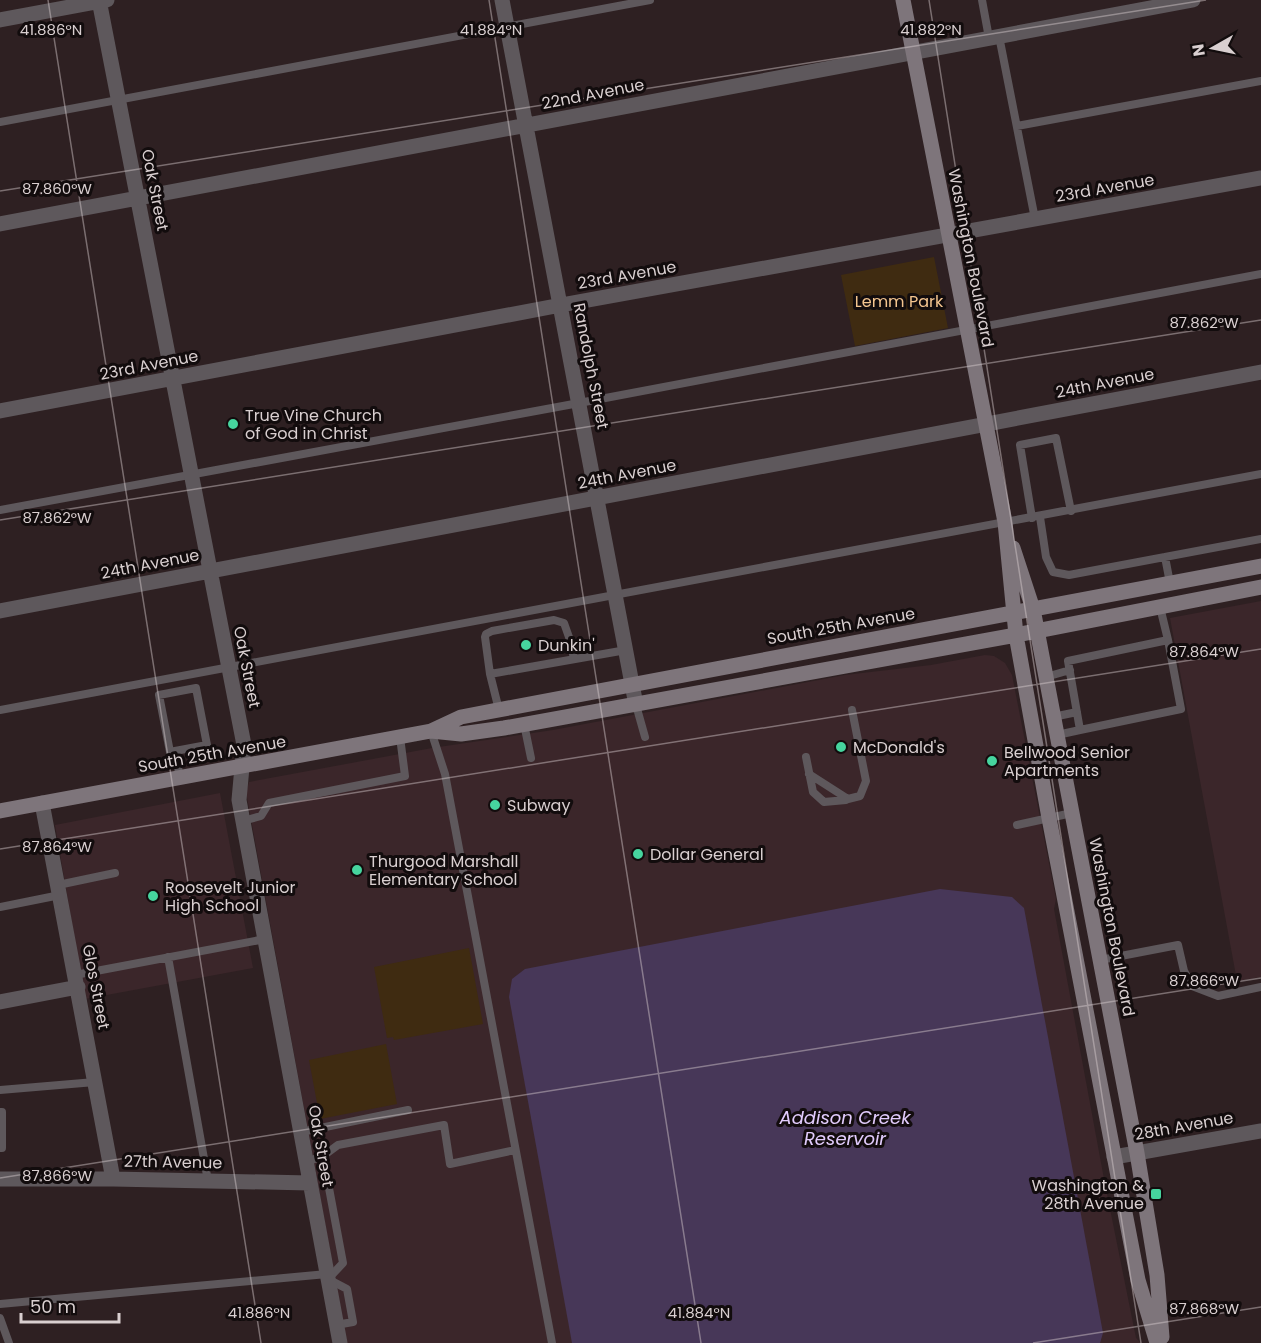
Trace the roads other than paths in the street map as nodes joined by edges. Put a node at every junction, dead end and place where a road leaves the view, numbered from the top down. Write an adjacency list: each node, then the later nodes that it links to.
1 (102, 0): 7 (street); 12 (street, Oak Street)
2 (502, 0): 8 (street, Randolph Street)
3 (650, 0): 8 (lane)
4 (903, 0): 10 (street, Washington Boulevard)
5 (982, 0): 9 (lane)
6 (1193, 0): 9 (street, 22nd Avenue)
7 (0, 20)
8 (507, 28): 12 (lane); 14 (street, Randolph Street)
9 (994, 37): 10 (street, 22nd Avenue); 15 (lane)
10 (914, 52): 14 (street, 22nd Avenue); 20 (street, Washington Boulevard)
11 (1261, 81): 15 (lane)
12 (119, 100): 13 (lane); 17 (street, Oak Street)
13 (0, 122)
14 (526, 125): 17 (street, 22nd Avenue); 22 (street, Randolph Street)
15 (1017, 126): 18 (lane)
16 (1261, 178): 18 (street, 23rd Avenue)
17 (138, 198): 19 (street, 22nd Avenue); 25 (street, Oak Street)
18 (1035, 219): 20 (street, 23rd Avenue)
19 (0, 224)
20 (948, 234): 22 (street, 23rd Avenue); 23 (street, Washington Boulevard)
21 (1261, 274): 23 (lane)
22 (561, 305): 25 (street, 23rd Avenue); 26 (street, Randolph Street)
23 (967, 329): 26 (lane); 28 (street, Washington Boulevard)
24 (1261, 372): 28 (street, 24th Avenue)
25 (173, 378): 27 (street, 23rd Avenue); 29 (street, Oak Street)
26 (579, 403): 29 (lane); 31 (street, Randolph Street)
27 (0, 411)
28 (986, 423): 31 (street, 24th Avenue); 35 (street, Washington Boulevard)
29 (192, 474): 32 (lane); 39 (street, Oak Street)
30 (1261, 474): 33 (lane)
31 (597, 498): 39 (street, 24th Avenue); 42 (street, Randolph Street)
32 (0, 510)
33 (1071, 511): 34 (lane); 34 (lane)
34 (1036, 517): 35 (lane); 37 (lane)
35 (1005, 522): 42 (lane); 44 (street, Washington Boulevard); 46 (street, Washington Boulevard)
36 (1261, 538): 37 (lane)
37 (1165, 557): 40 (lane)
38 (1261, 566): 40 (street, South 25th Avenue)
39 (210, 571): 45 (street, 24th Avenue); 53 (street, Oak Street)
40 (1170, 583): 44 (street, South 25th Avenue)
41 (1261, 587): 43 (street, South 25th Avenue)
42 (615, 595): 50 (street, Randolph Street); 53 (lane)
43 (1160, 607): 47 (street, South 25th Avenue); 49 (lane)
44 (1033, 609): 46 (street, South 25th Avenue); 47 (street, Washington Boulevard)
45 (0, 611)
46 (1013, 614): 48 (street, Washington Boulevard); 52 (street, South 25th Avenue)
47 (1037, 631): 48 (street, South 25th Avenue); 56 (street, Washington Boulevard)
48 (1016, 635): 57 (street, South 25th Avenue); 81 (street, Washington Boulevard)
49 (1168, 640): 54 (lane); 66 (lane)
50 (626, 650): 51 (lane); 58 (street, Randolph Street)
51 (574, 659): 55 (lane); 55 (lane)
52 (748, 661): 57 (street); 58 (street, South 25th Avenue)
53 (229, 668): 60 (lane); 74 (street, Oak Street)
54 (1070, 670): 56 (lane); 63 (lane)
55 (490, 674): 61 (lane)
56 (1046, 677): 64 (street, Washington Boulevard)
57 (753, 682): 59 (street, South 25th Avenue)
58 (632, 683): 59 (street, Randolph Street); 61 (street, South 25th Avenue)
59 (636, 705): 65 (street, South 25th Avenue); 70 (lane)
60 (0, 710)
61 (499, 710): 67 (street, South 25th Avenue)
62 (852, 710): 77 (lane)
63 (1077, 712): 64 (lane); 66 (lane)
64 (1053, 717): 68 (street, Washington Boulevard)
65 (524, 724): 67 (street, South 25th Avenue); 73 (lane)
66 (1080, 730): 68 (lane)
67 (431, 731): 69 (street, South 25th Avenue); 100 (lane)
68 (1057, 735): 80 (street, Washington Boulevard)
69 (400, 737): 74 (street, South 25th Avenue); 82 (lane)
70 (645, 737)
71 (175, 750): 71 (lane); 76 (lane)
72 (806, 757): 75 (lane)
73 (531, 758)
74 (242, 766): 76 (street, South 25th Avenue); 82 (street, Oak Street)
75 (809, 774): 77 (lane); 77 (lane)
76 (180, 778): 78 (street, South 25th Avenue)
77 (848, 799)
78 (42, 803): 79 (street, South 25th Avenue); 85 (street, Glos Street)
79 (0, 811)
80 (1072, 813): 81 (lane); 89 (street, Washington Boulevard)
81 (1049, 818): 83 (lane); 103 (street, Washington Boulevard)
82 (243, 821): 87 (street, Oak Street)
83 (1017, 825)
84 (115, 873): 85 (lane)
85 (59, 890): 86 (lane); 90 (street, Glos Street)
86 (0, 907)
87 (265, 939): 88 (lane); 98 (street, Oak Street)
88 (168, 957): 90 (lane); 107 (lane)
89 (1100, 960): 91 (lane); 101 (street, Washington Boulevard)
90 (77, 981): 92 (street); 93 (street, Glos Street)
91 (1261, 987)
92 (0, 1002)
93 (95, 1082): 94 (lane); 106 (street, Glos Street)
94 (0, 1090)
95 (408, 1110): 98 (lane)
96 (0, 1112): 99 (lane)
97 (1261, 1131): 101 (street, 28th Avenue)
98 (300, 1132): 104 (street, Oak Street)
99 (0, 1148)
100 (515, 1149): 102 (lane); 114 (lane)
101 (1137, 1153): 103 (street, 28th Avenue); 116 (street, Washington Boulevard)
102 (323, 1156): 104 (lane); 109 (lane)
103 (1114, 1157): 115 (street, Washington Boulevard)
104 (306, 1162): 108 (street, Oak Street)
105 (0, 1179): 106 (street, 27th Avenue)
106 (113, 1179): 107 (street, 27th Avenue)
107 (208, 1181): 108 (street, 27th Avenue)
108 (310, 1183): 109 (street, Oak Street)
109 (327, 1276): 110 (lane); 113 (street, Oak Street)
110 (0, 1304)
111 (0, 1317): 112 (lane)
112 (9, 1343)
113 (340, 1343)
114 (552, 1343)
115 (1157, 1343)
116 (1162, 1343)

